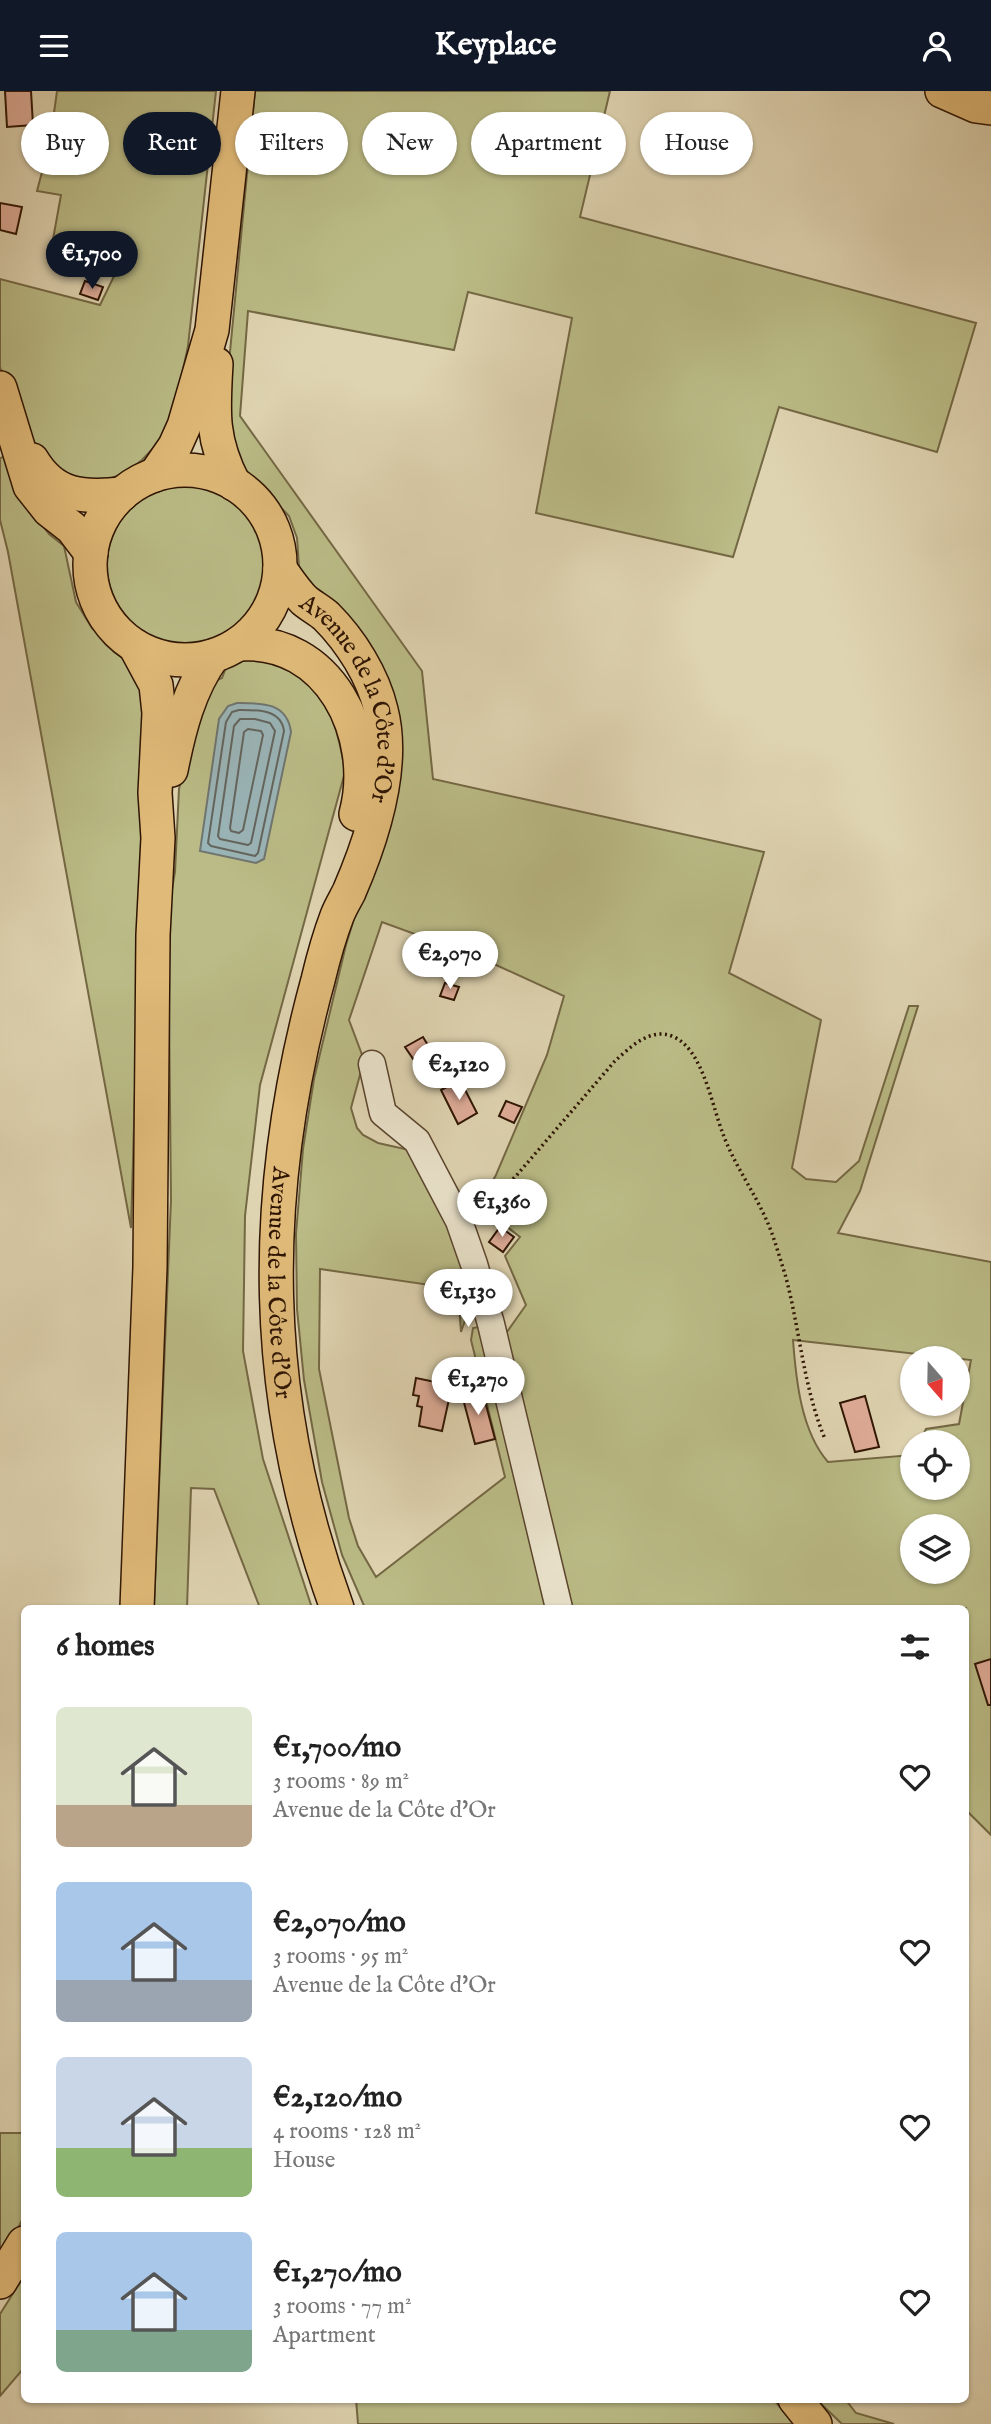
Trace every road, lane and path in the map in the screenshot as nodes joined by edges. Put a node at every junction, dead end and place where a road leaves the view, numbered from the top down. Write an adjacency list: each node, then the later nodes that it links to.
1 (238, 91): 4 (main road)
2 (942, 91): 3 (main road)
3 (991, 108)
4 (212, 330): 7 (main road); 8 (main road)
5 (0, 388): 6 (main road)
6 (12, 428): 9 (main road); 10 (main road)
7 (155, 475): 8 (main road); 9 (main road)
8 (234, 484): 11 (main road)
9 (122, 494): 10 (main road)
10 (91, 553): 12 (main road)
11 (280, 569): 13 (main road); 15 (main road, Avenue de la Côte d'Or)
12 (135, 646): 13 (main road); 14 (main road)
13 (225, 650): 14 (main road); 15 (main road, Avenue de la Côte d'Or)
14 (158, 838): 19 (main road)
15 (337, 916): 20 (main road, Avenue de la Côte d'Or)
16 (372, 1064): 17 (street)
17 (459, 1221): 18 (path); 21 (street)
18 (825, 1439)
19 (137, 1605)
20 (336, 1605)
21 (558, 1605)
22 (21, 2248): 23 (main road)
23 (0, 2282)
24 (798, 2403): 25 (main road)
25 (815, 2424)

